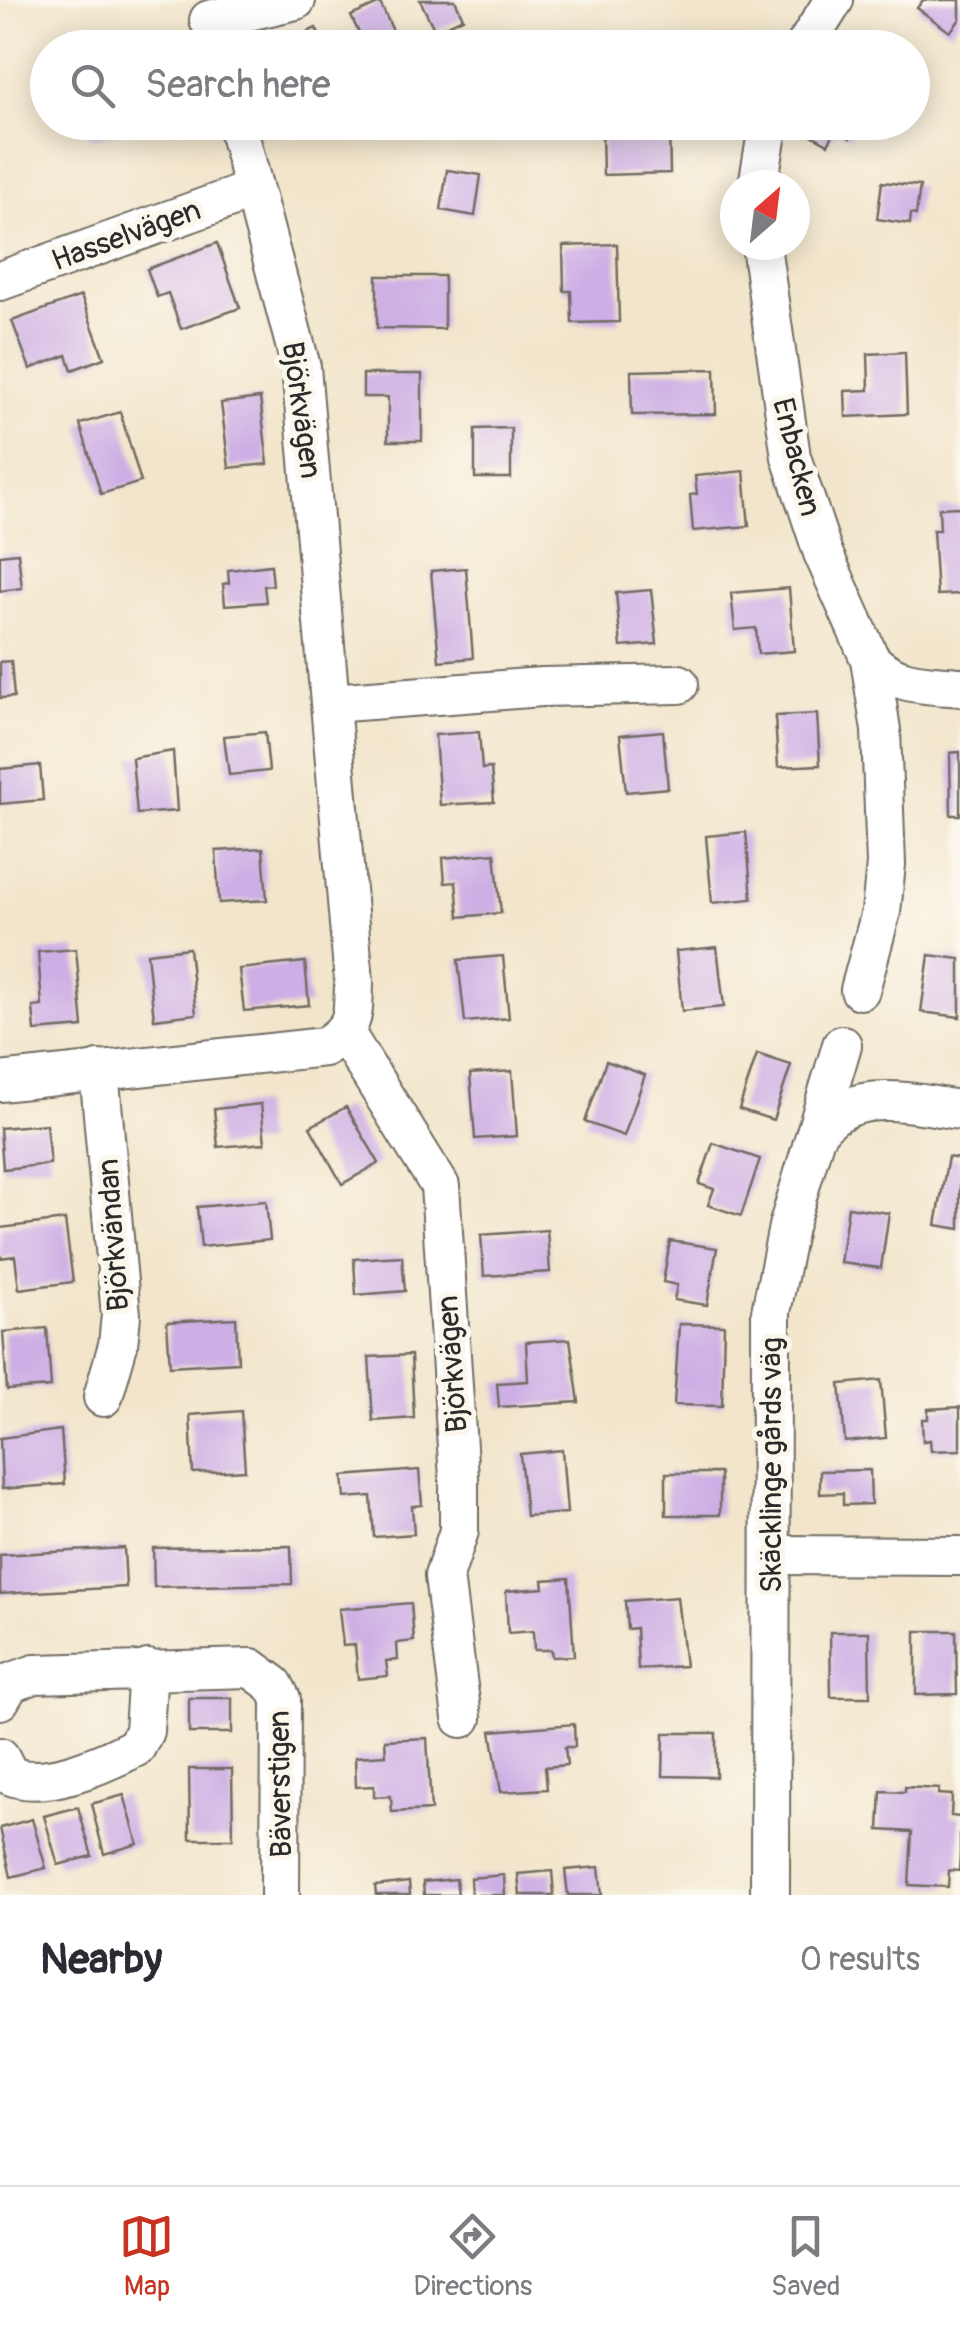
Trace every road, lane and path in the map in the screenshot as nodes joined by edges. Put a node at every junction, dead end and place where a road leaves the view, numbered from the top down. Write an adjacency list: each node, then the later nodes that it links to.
1 (296, 0): 3 (street)
2 (834, 0): 4 (street)
3 (209, 23)
4 (815, 30)
5 (240, 140): 8 (street, Björkvägen)
6 (766, 140): 7 (street)
7 (761, 170)
8 (253, 190): 10 (street, Hasselvägen); 14 (street, Björkvägen)
9 (763, 260): 11 (street, Enbacken)
10 (0, 281)
11 (870, 659): 13 (street); 15 (street, Enbacken)
12 (679, 684): 14 (street)
13 (960, 688)
14 (331, 703): 16 (street, Björkvägen)
15 (860, 990)
16 (345, 1033): 18 (street); 27 (street, Björkvägen)
17 (842, 1045): 21 (street, Skäcklinge gårds väg)
18 (99, 1070): 19 (street); 22 (street, Björkvändan)
19 (0, 1082)
20 (960, 1110): 21 (street)
21 (816, 1134): 23 (street, Skäcklinge gårds väg)
22 (103, 1397)
23 (772, 1556): 24 (street); 30 (street, Skäcklinge gårds väg)
24 (960, 1556)
25 (148, 1669): 26 (street, Bäverstigen); 28 (street); 29 (street, Bäverstigen)
26 (0, 1700)
27 (462, 1718)
28 (0, 1757)
29 (280, 1895)
30 (770, 1895)

